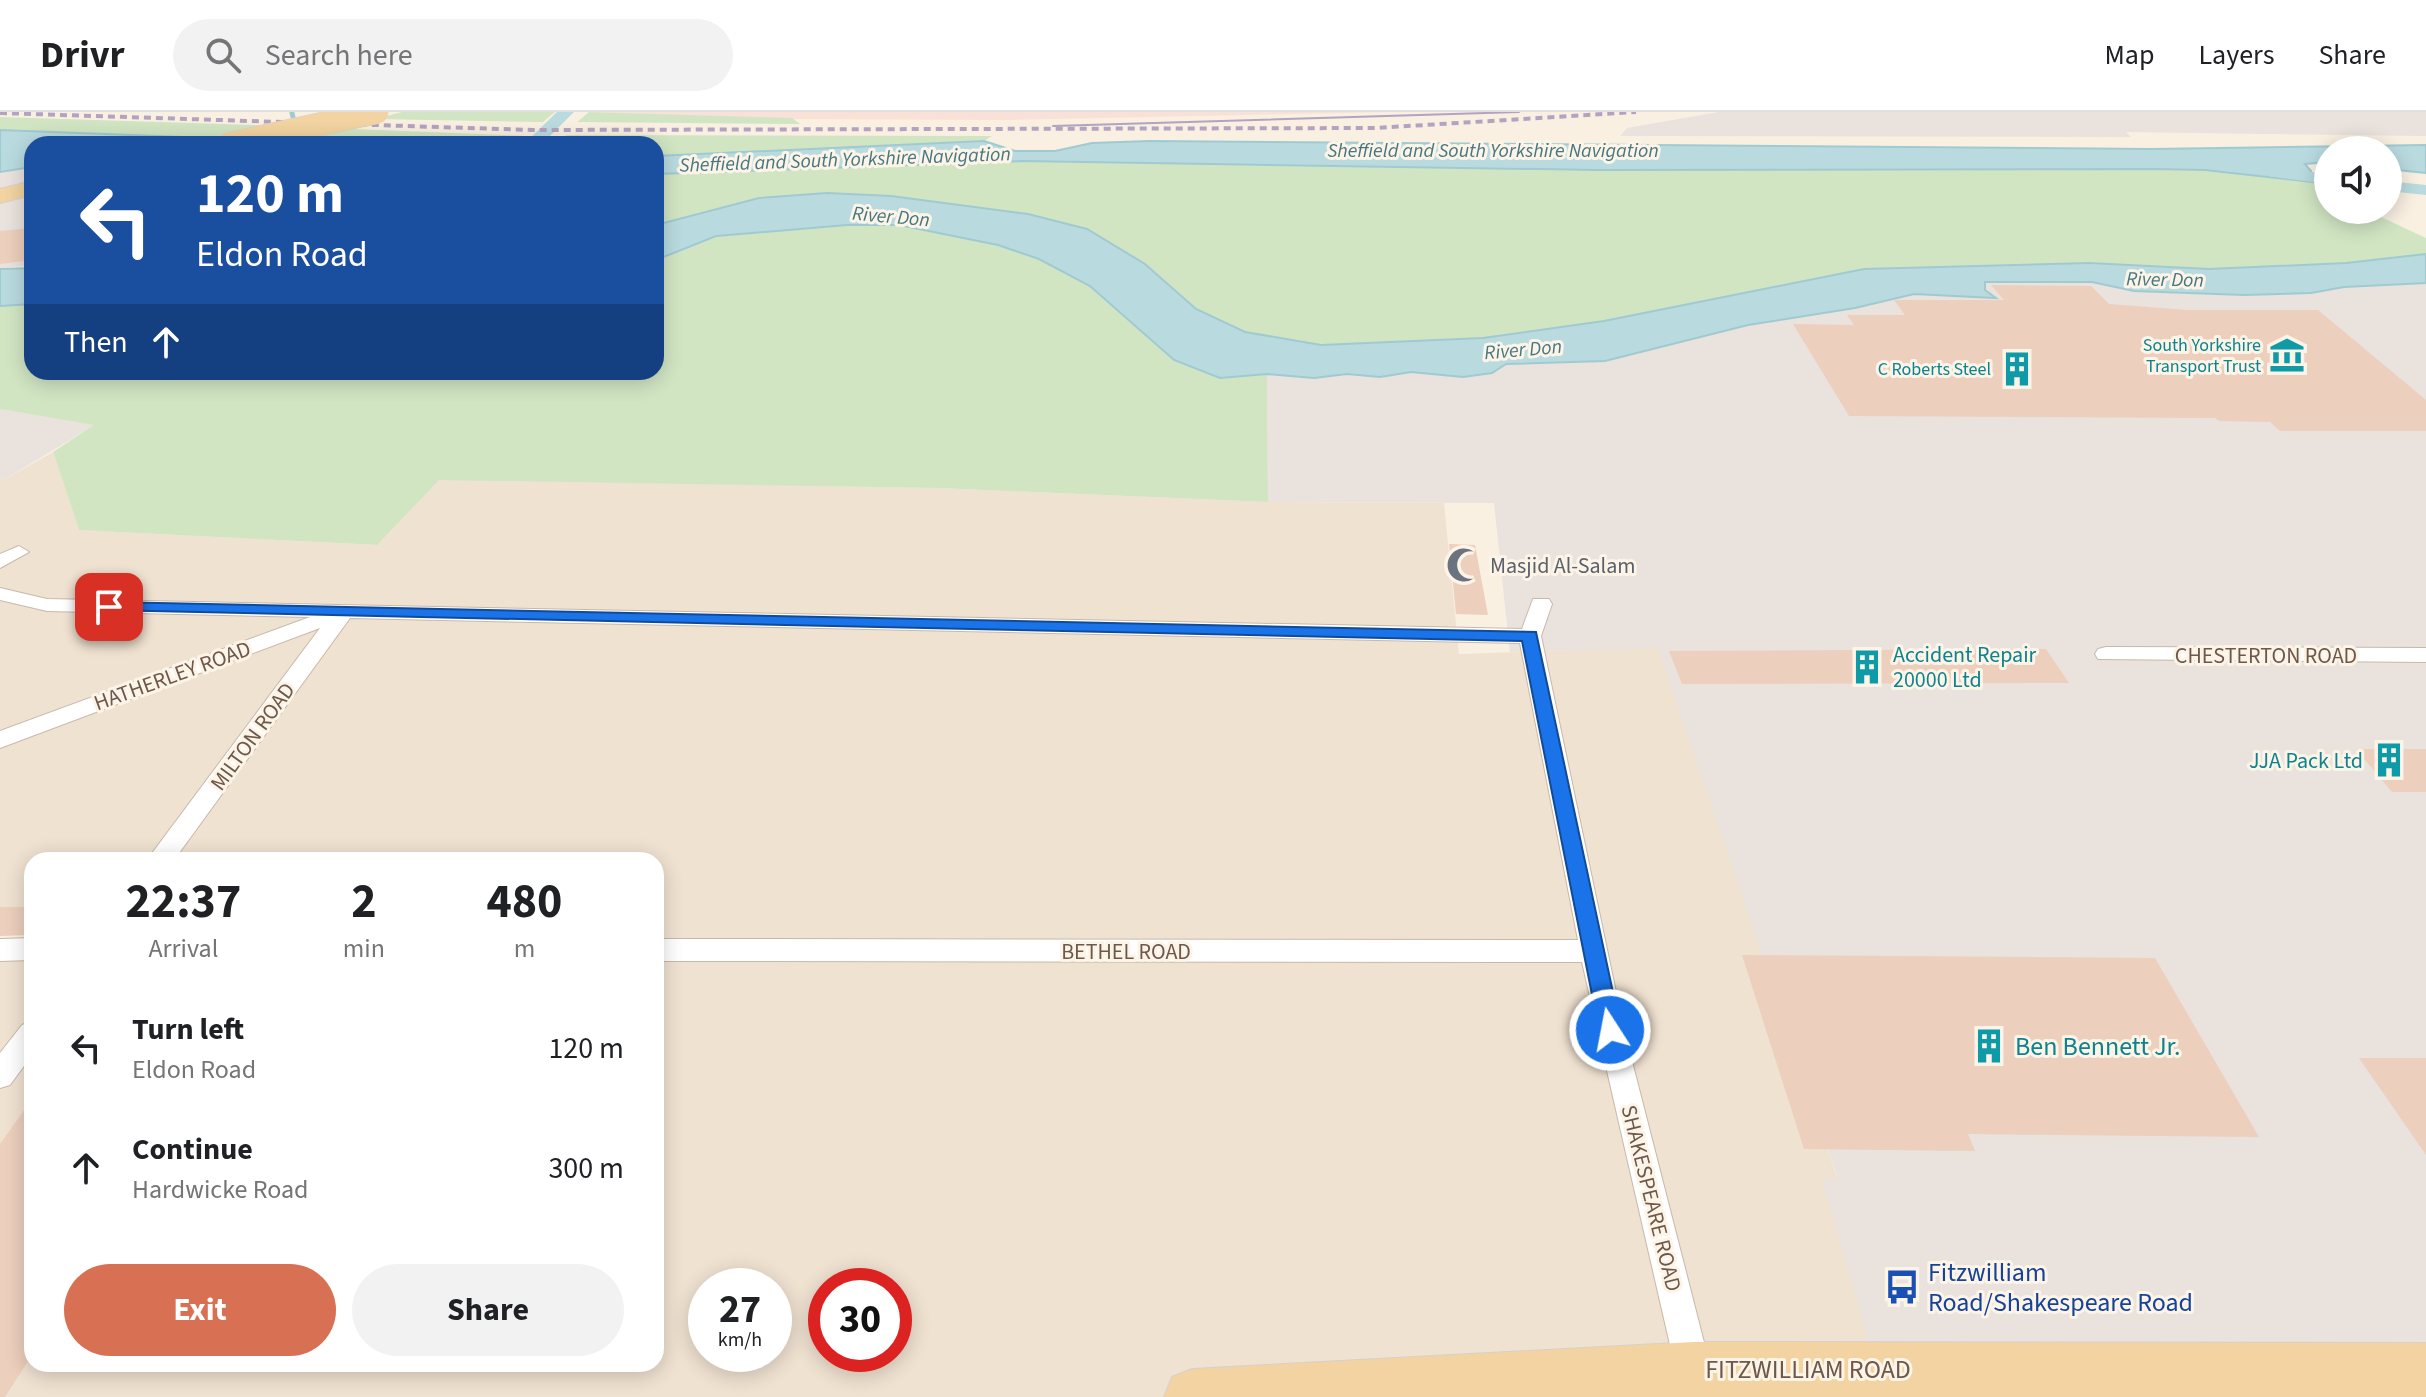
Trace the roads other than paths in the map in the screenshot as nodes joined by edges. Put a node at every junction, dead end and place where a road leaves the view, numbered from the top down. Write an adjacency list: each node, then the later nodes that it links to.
1 (377, 112): 2 (main road, bridge)
2 (266, 136)
3 (24, 190): 4 (main road)
4 (0, 196)
5 (0, 594): 7 (street)
6 (1541, 604): 8 (street)
7 (343, 612): 8 (street); 11 (street, HATHERLEY ROAD); 12 (street, MILTON ROAD)
8 (1530, 636): 16 (street, SHAKESPEARE ROAD)
9 (2106, 654): 10 (street, CHESTERTON ROAD)
10 (2426, 655)
11 (0, 740)
12 (166, 852)
13 (24, 949): 14 (street)
14 (0, 950)
15 (664, 950): 16 (street, BETHEL ROAD)
16 (1595, 951): 20 (street, SHAKESPEARE ROAD)
17 (24, 1044): 18 (street)
18 (0, 1076)
19 (2426, 1370): 20 (main road, FITZWILLIAM ROAD)
20 (1697, 1383): 21 (main road, FITZWILLIAM ROAD)
21 (1192, 1397)

